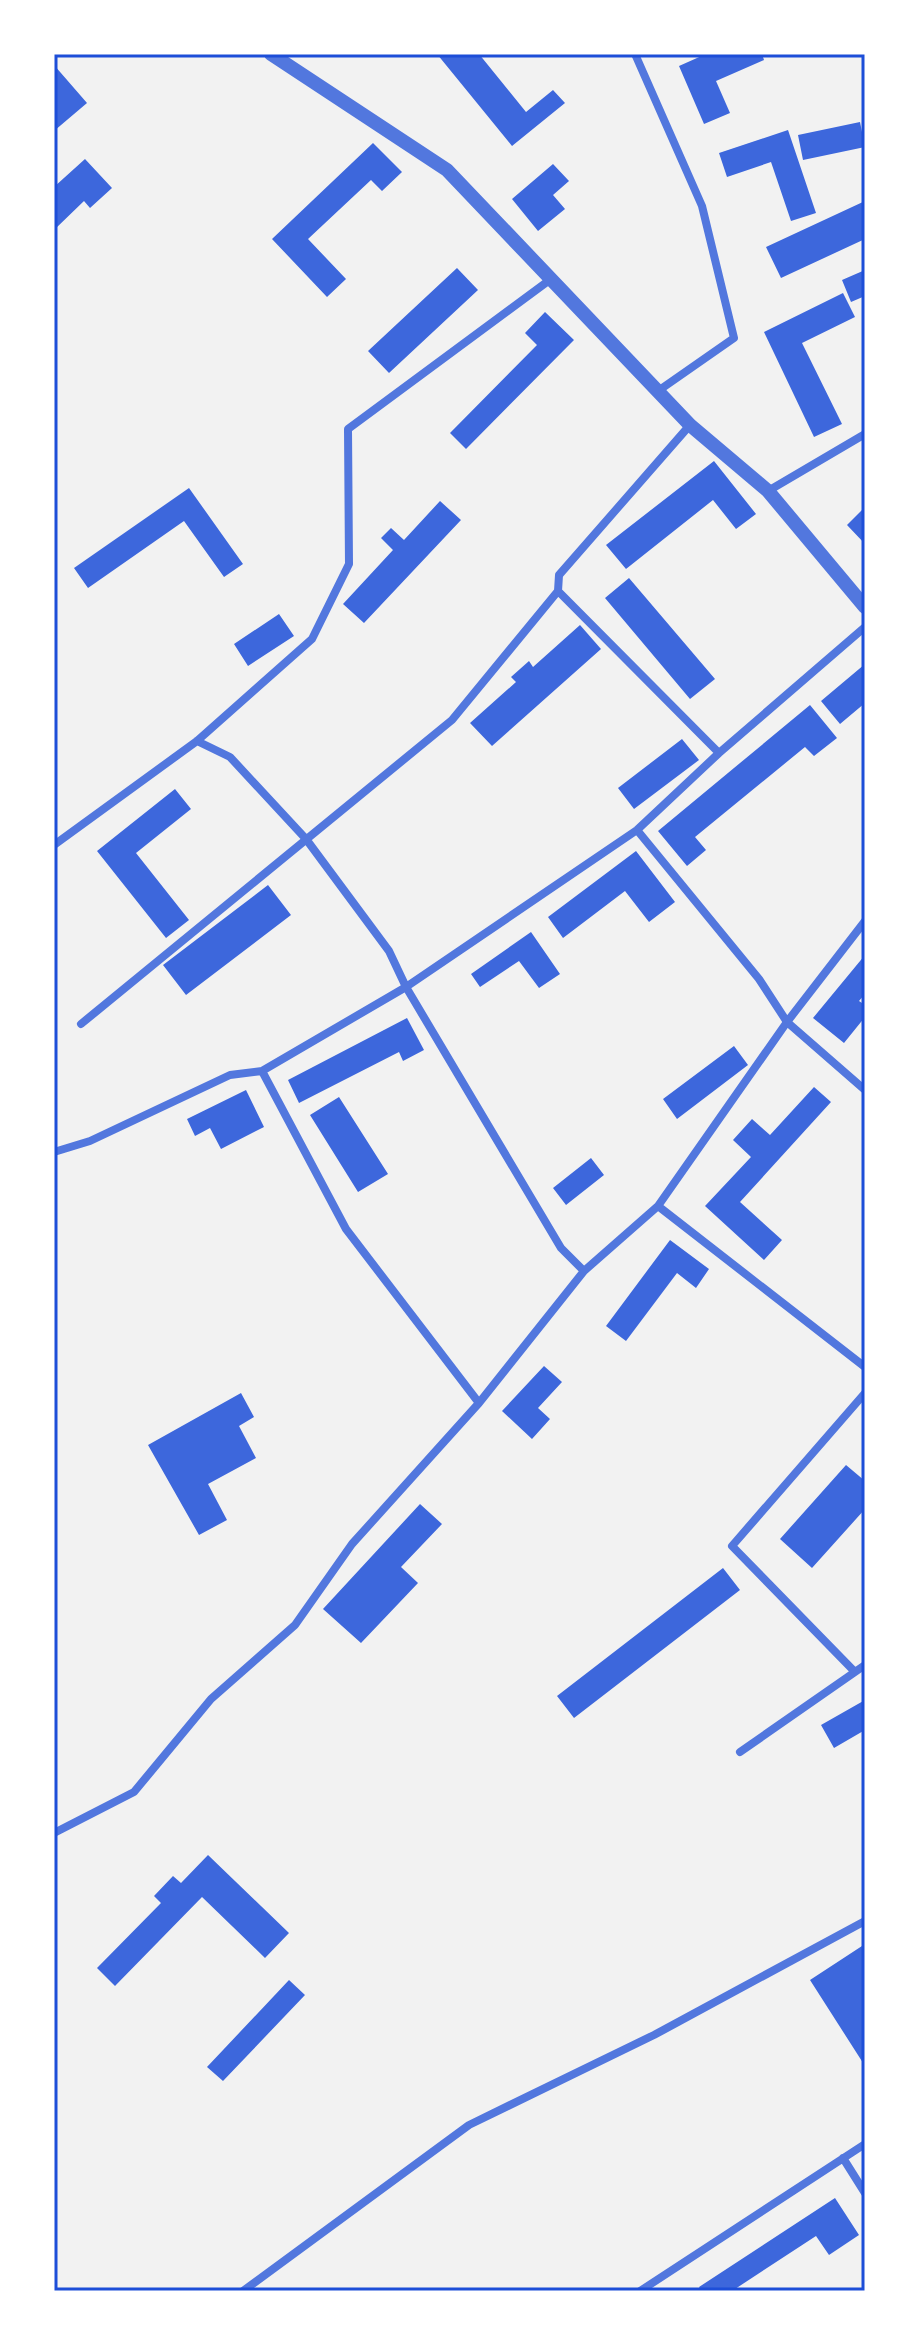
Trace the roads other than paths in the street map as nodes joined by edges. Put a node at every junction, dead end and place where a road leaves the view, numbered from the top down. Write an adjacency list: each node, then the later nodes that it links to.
1 (271, 54): 3 (street)
2 (635, 54): 4 (street)
3 (551, 279): 4 (street); 11 (street)
4 (658, 391): 5 (street)
5 (690, 425): 7 (street); 8 (street)
6 (865, 434): 7 (street)
7 (768, 491): 9 (street)
8 (558, 591): 12 (street); 14 (street)
9 (865, 607)
10 (865, 627): 12 (street)
11 (197, 741): 14 (street); 15 (street)
12 (719, 753): 13 (street)
13 (637, 830): 17 (street); 18 (street)
14 (306, 839): 17 (street); 19 (street)
15 (54, 845)
16 (865, 921): 18 (street)
17 (406, 987): 20 (street); 24 (street)
18 (787, 1022): 21 (street); 23 (street)
19 (81, 1024)
20 (262, 1071): 22 (street); 27 (street)
21 (865, 1090)
22 (54, 1152)
23 (658, 1206): 24 (street); 25 (street)
24 (584, 1271): 27 (street)
25 (865, 1367)
26 (865, 1393): 29 (street)
27 (479, 1403): 31 (street)
28 (865, 1665): 29 (street)
29 (855, 1672): 30 (street)
30 (740, 1752)
31 (54, 1833)
32 (865, 1921): 36 (street)
33 (865, 2144): 34 (street)
34 (843, 2158): 35 (street); 37 (street)
35 (865, 2193)
36 (243, 2291)
37 (640, 2291)

